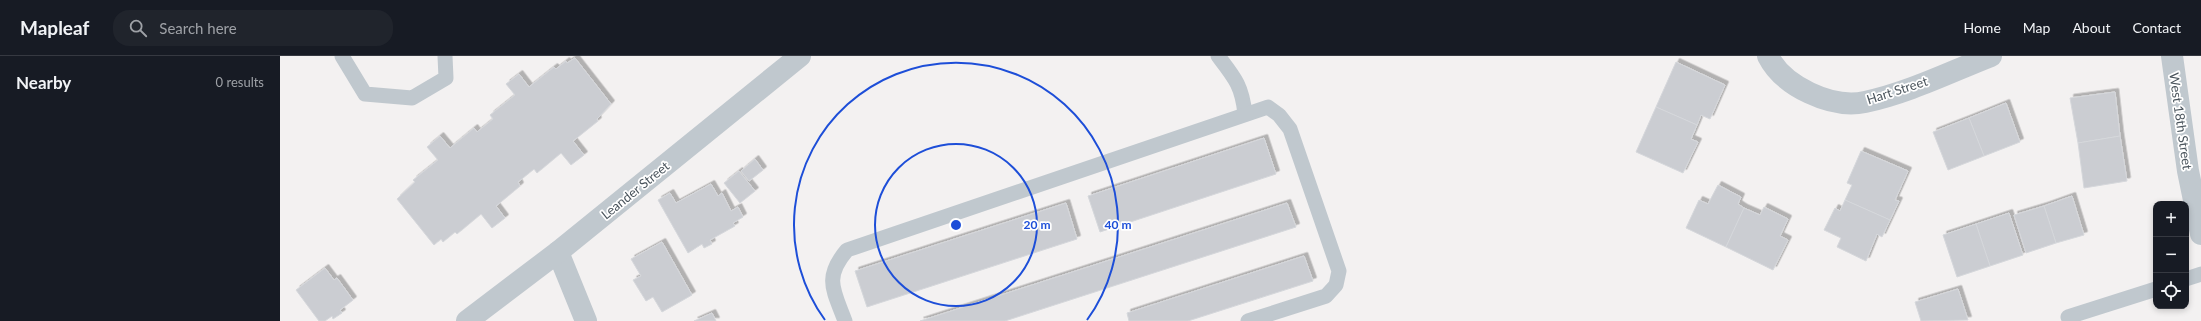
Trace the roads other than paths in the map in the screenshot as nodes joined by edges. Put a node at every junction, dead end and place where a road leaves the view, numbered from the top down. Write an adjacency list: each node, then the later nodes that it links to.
1 (342, 56): 2 (lane)
2 (445, 56)
3 (800, 56): 10 (street, Leander Street)
4 (1218, 56): 8 (lane)
5 (1768, 56): 6 (street, Hart Street)
6 (1992, 56)
7 (2172, 56): 9 (street, West 18th Street)
8 (1245, 114): 17 (lane); 18 (lane)
9 (2201, 234)
10 (558, 252): 15 (street, Leander Street); 16 (street)
11 (2201, 274): 12 (lane)
12 (2189, 278)
13 (2153, 290): 14 (lane)
14 (2068, 317)
15 (467, 321)
16 (586, 321)
17 (845, 321)
18 (1248, 321)

